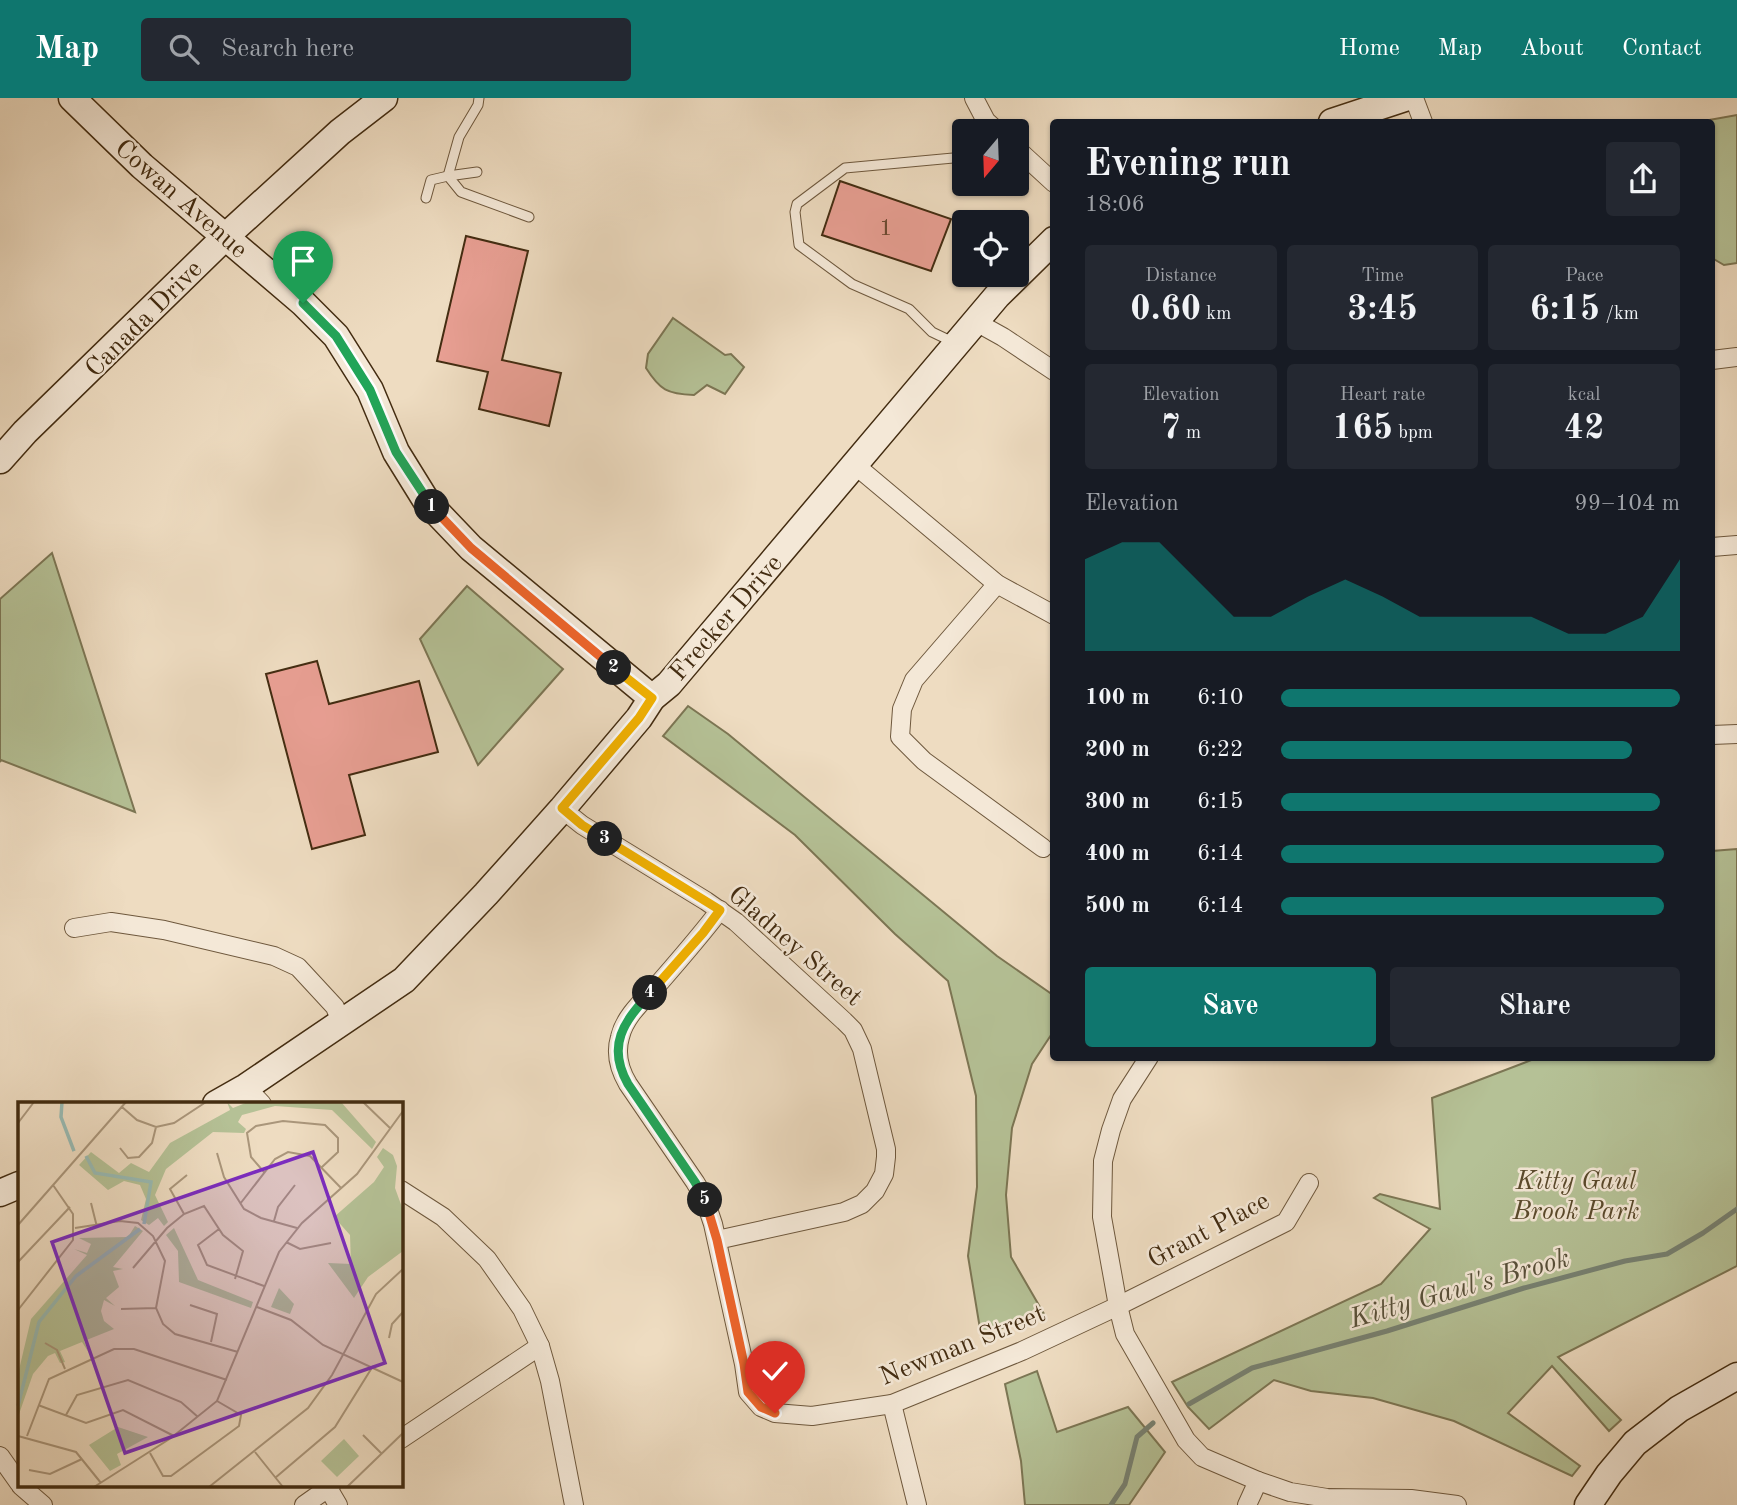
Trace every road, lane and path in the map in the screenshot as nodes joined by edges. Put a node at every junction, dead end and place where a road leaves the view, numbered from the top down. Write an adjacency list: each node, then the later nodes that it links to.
1 (384, 98): 17 (street, Canada Drive)
2 (479, 98): 13 (lane)
3 (974, 98): 7 (street)
4 (1405, 98): 8 (street)
5 (1414, 98): 9 (street)
6 (77, 100): 17 (street, Cowan Avenue)
7 (984, 119)
8 (1341, 119)
9 (1422, 119)
10 (952, 158): 20 (lane)
11 (1029, 160): 14 (street)
12 (477, 172): 13 (lane)
13 (448, 176): 15 (lane); 16 (lane)
14 (1050, 179)
15 (426, 198)
16 (529, 217)
17 (225, 237): 24 (street, Canada Drive); 30 (street, Cowan Avenue)
18 (1050, 244): 19 (street, Frecker Drive)
19 (976, 322): 20 (street, Frecker Drive); 23 (street)
20 (956, 344): 25 (street, Frecker Drive)
21 (1737, 357): 22 (street)
22 (1715, 360)
23 (1050, 368)
24 (0, 460)
25 (855, 465): 28 (street); 30 (street, Frecker Drive)
26 (1737, 545): 27 (street)
27 (1715, 547)
28 (997, 584): 29 (street); 34 (street)
29 (1050, 613)
30 (652, 698): 33 (street, Frecker Drive)
31 (1737, 734): 32 (street)
32 (1715, 735)
33 (562, 808): 35 (street, Gladney Street); 37 (street, Frecker Drive)
34 (1043, 848)
35 (720, 910): 45 (street, Newman Street); 45 (street, Gladney Street)
36 (74, 928): 37 (street)
37 (341, 1022): 39 (street, Frecker Drive)
38 (1146, 1061): 46 (street)
39 (254, 1095): 40 (street, Frecker Drive)
40 (224, 1102)
41 (1309, 1184): 46 (street, Grant Place)
42 (18, 1185): 44 (street)
43 (402, 1191): 47 (street)
44 (0, 1193)
45 (717, 1240): 49 (street, Newman Street)
46 (1118, 1306): 49 (street, Newman Street); 53 (street)
47 (540, 1346): 50 (street); 61 (street)
48 (1737, 1376): 65 (street)
49 (892, 1404): 62 (street)
50 (402, 1438)
51 (0, 1456): 52 (street)
52 (18, 1481)
53 (1258, 1481): 57 (street); 63 (street)
54 (24, 1488): 58 (street)
55 (328, 1488): 59 (street)
56 (330, 1488): 60 (street)
57 (1438, 1503): 64 (street)
58 (43, 1505)
59 (304, 1505)
60 (338, 1505)
61 (574, 1505)
62 (917, 1505)
63 (1247, 1505)
64 (1457, 1505)
65 (1588, 1505)

